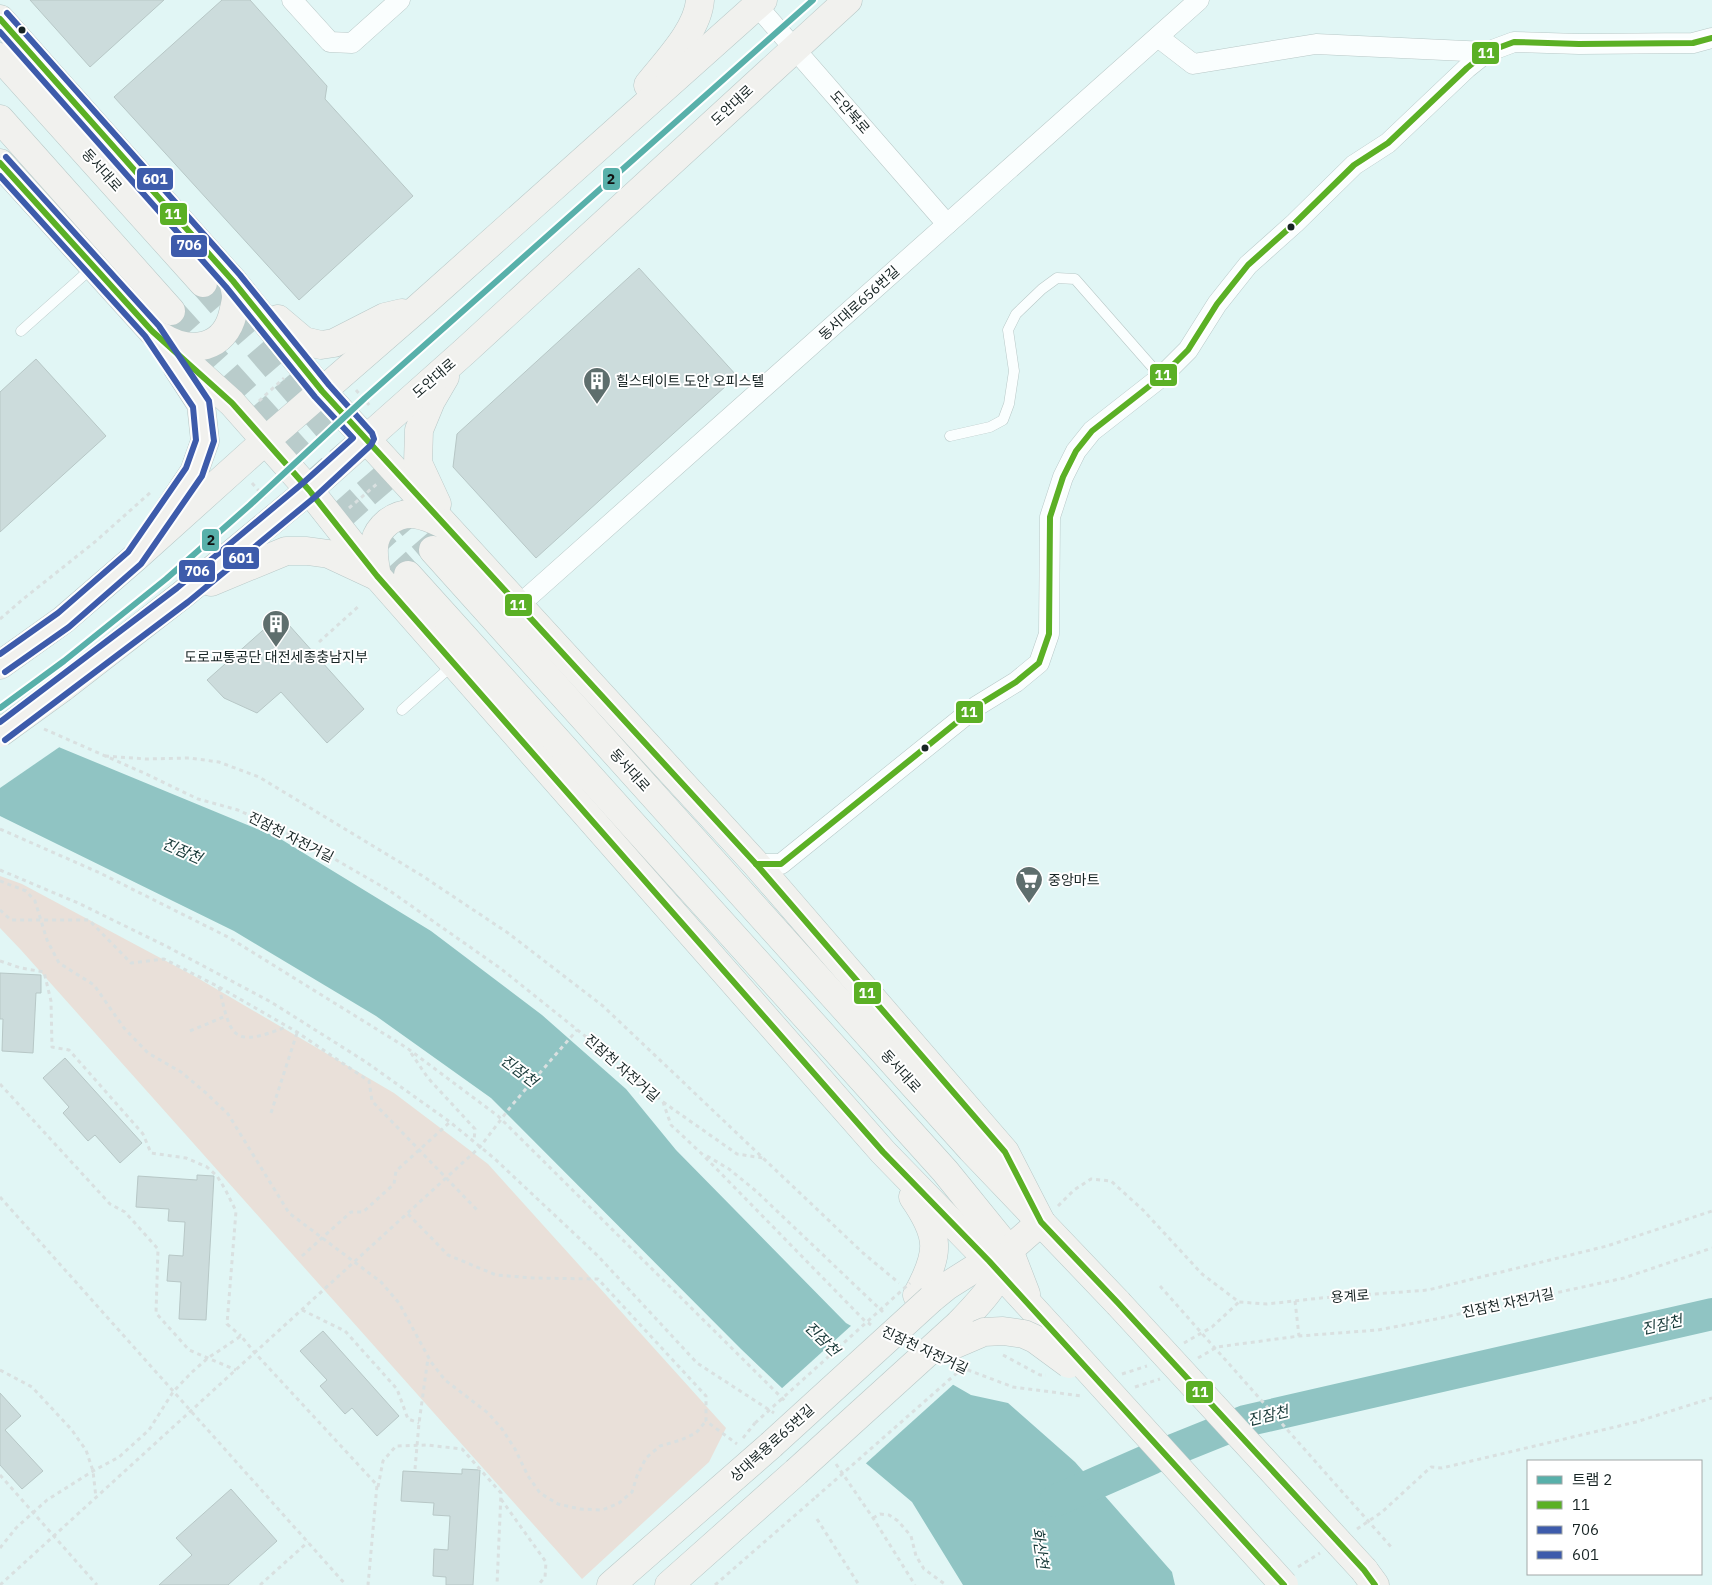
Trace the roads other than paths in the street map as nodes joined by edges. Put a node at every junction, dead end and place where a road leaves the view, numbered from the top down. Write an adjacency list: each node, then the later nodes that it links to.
1 (292, 0): 2 (street)
2 (400, 0)
3 (700, 0): 14 (street)
4 (848, 0): 10 (street, 도안대로)
5 (1199, 0): 8 (street, 동서대로656번길)
6 (757, 2): 10 (street, 도안북로); 14 (street)
7 (0, 19): 18 (street)
8 (1158, 37): 11 (street); 16 (street, 동서대로656번길)
9 (1712, 38): 11 (street)
10 (794, 47): 16 (street, 도안북로); 24 (street, 도안대로)
11 (1487, 52): 25 (street)
12 (0, 57): 19 (street, 동서대로)
13 (0, 119): 21 (street)
14 (608, 138): 20 (street)
15 (0, 163): 17 (street)
16 (947, 224): 37 (street, 동서대로656번길)
17 (94, 266): 22 (lane); 23 (street)
18 (233, 281): 20 (street); 23 (street); 26 (street)
19 (203, 283)
20 (418, 308): 26 (street)
21 (171, 311)
22 (21, 331)
23 (152, 331): 29 (street); 33 (street)
24 (464, 352): 27 (street, 도안대로); 31 (street)
25 (1162, 377): 28 (lane); 42 (street)
26 (322, 391): 27 (street); 29 (street)
27 (375, 430): 30 (street, 도안대로); 31 (street)
28 (950, 436)
29 (265, 441): 30 (street); 33 (street)
30 (309, 490): 35 (street); 36 (street, 도안대로)
31 (446, 526): 35 (street); 37 (street)
32 (433, 550): 44 (street, 동서대로)
33 (134, 558): 38 (street)
34 (408, 575): 45 (street)
35 (377, 576): 36 (street); 39 (street)
36 (182, 595): 41 (street, 도안대로, bridge)
37 (518, 606): 42 (street)
38 (4, 662)
39 (455, 663): 40 (lane); 43 (street)
40 (402, 710)
41 (0, 733)
42 (756, 864): 44 (street)
43 (883, 1152): 45 (street); 46 (street)
44 (1041, 1222): 45 (street); 50 (street, 동서대로, bridge)
45 (999, 1262): 46 (street, 상대복용로65번길); 47 (street, bridge); 48 (street, bridge)
46 (911, 1300): 51 (street, 상대복용로65번길, bridge)
47 (937, 1344): 48 (street, bridge); 52 (street, bridge)
48 (1110, 1386): 49 (street, bridge)
49 (1290, 1577)
50 (1369, 1577)
51 (611, 1585)
52 (669, 1585)

